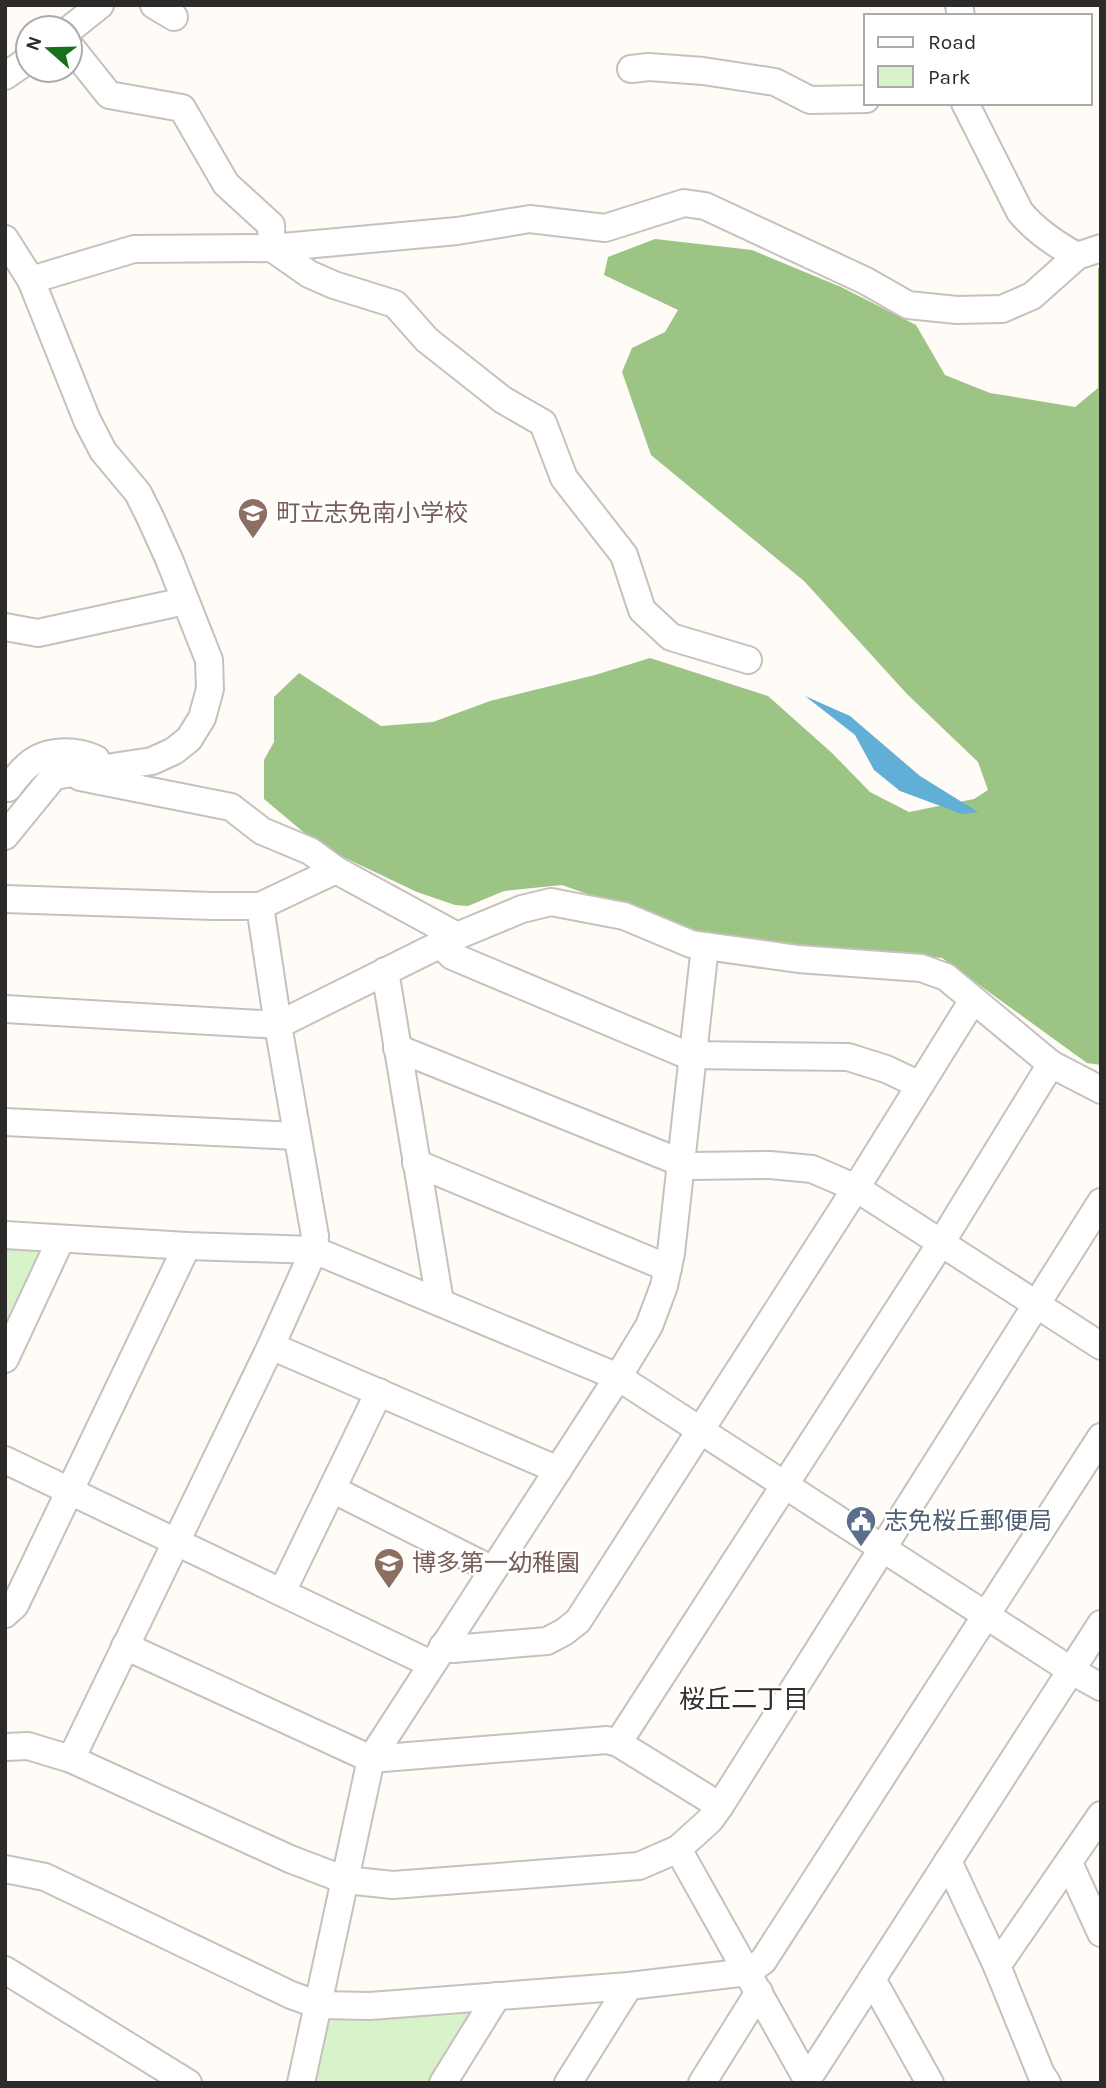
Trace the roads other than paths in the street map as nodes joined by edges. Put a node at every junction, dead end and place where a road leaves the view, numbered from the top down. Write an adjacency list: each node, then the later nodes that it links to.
1 (100, 5): 2 (street)
2 (84, 18)
3 (84, 64): 8 (street)
4 (631, 69): 5 (street)
5 (864, 99)
6 (966, 105): 9 (street)
7 (5, 239): 10 (street)
8 (272, 248): 9 (street); 10 (street); 13 (street)
9 (1089, 252)
10 (31, 280): 11 (street)
11 (185, 601): 12 (street); 14 (street)
12 (5, 626)
13 (748, 660)
14 (98, 768): 15 (street); 16 (street)
15 (67, 775): 17 (street); 18 (street)
16 (5, 788)
17 (5, 836)
18 (336, 870): 20 (street); 21 (street)
19 (6, 900): 20 (street)
20 (260, 906): 26 (street)
21 (448, 940): 22 (street); 23 (street); 28 (street)
22 (705, 946): 24 (street); 28 (street)
23 (384, 971): 26 (street); 27 (street)
24 (973, 1000): 29 (street); 30 (street)
25 (5, 1009): 26 (street)
26 (278, 1025): 33 (street)
27 (397, 1048): 34 (street); 35 (street)
28 (694, 1056): 30 (street); 35 (street)
29 (1051, 1064): 31 (street); 40 (street)
30 (920, 1086): 36 (street)
31 (1101, 1090)
32 (5, 1122): 33 (street)
33 (297, 1136): 42 (street)
34 (416, 1163): 43 (street); 44 (street)
35 (682, 1163): 36 (street); 43 (street)
36 (856, 1188): 40 (street); 51 (street)
37 (1101, 1202): 45 (street)
38 (5, 1235): 39 (street)
39 (61, 1239): 41 (street); 48 (street)
40 (940, 1243): 45 (street); 55 (street)
41 (187, 1246): 42 (street); 57 (street)
42 (314, 1250): 44 (street); 46 (street)
43 (668, 1268): 49 (street)
44 (440, 1302): 49 (street)
45 (1037, 1305): 47 (street); 59 (street)
46 (271, 1346): 50 (street); 58 (street)
47 (1101, 1346)
48 (5, 1359)
49 (618, 1377): 51 (street); 54 (street)
50 (379, 1392): 54 (street); 56 (street)
51 (701, 1431): 55 (street); 66 (street)
52 (1101, 1437): 63 (street)
53 (5, 1461): 57 (street)
54 (558, 1470): 60 (street)
55 (784, 1485): 59 (street); 69 (street)
56 (332, 1489): 60 (street); 61 (street)
57 (71, 1491): 58 (street); 62 (street)
58 (175, 1542): 61 (street); 65 (street)
59 (882, 1548): 63 (street); 73 (street)
60 (493, 1570): 66 (street)
61 (282, 1592): 66 (street)
62 (5, 1614)
63 (986, 1615): 67 (street); 84 (street)
64 (1101, 1624): 67 (street)
65 (125, 1646): 71 (street); 72 (street)
66 (437, 1655): 72 (street)
67 (1072, 1671): 68 (street); 76 (street)
68 (1101, 1687)
69 (618, 1742): 72 (street); 73 (street)
70 (5, 1747): 71 (street)
71 (71, 1759): 79 (street)
72 (370, 1759): 79 (street)
73 (720, 1806): 75 (street)
74 (1101, 1815): 77 (street)
75 (678, 1849): 79 (street); 84 (street)
76 (948, 1861): 81 (street); 83 (street)
77 (1069, 1863): 80 (street); 81 (street)
78 (5, 1870): 87 (street)
79 (345, 1880): 87 (street)
80 (1101, 1933)
81 (997, 1966): 95 (street)
82 (5, 1970): 89 (street)
83 (872, 1979): 88 (street); 94 (street)
84 (753, 1982): 85 (street); 88 (street); 93 (street)
85 (629, 1986): 86 (street); 92 (street)
86 (497, 1996): 87 (street); 91 (street)
87 (319, 2005): 90 (street)
88 (808, 2081)
89 (188, 2083)
90 (301, 2083)
91 (443, 2083)
92 (568, 2083)
93 (702, 2083)
94 (930, 2083)
95 (1047, 2083)

